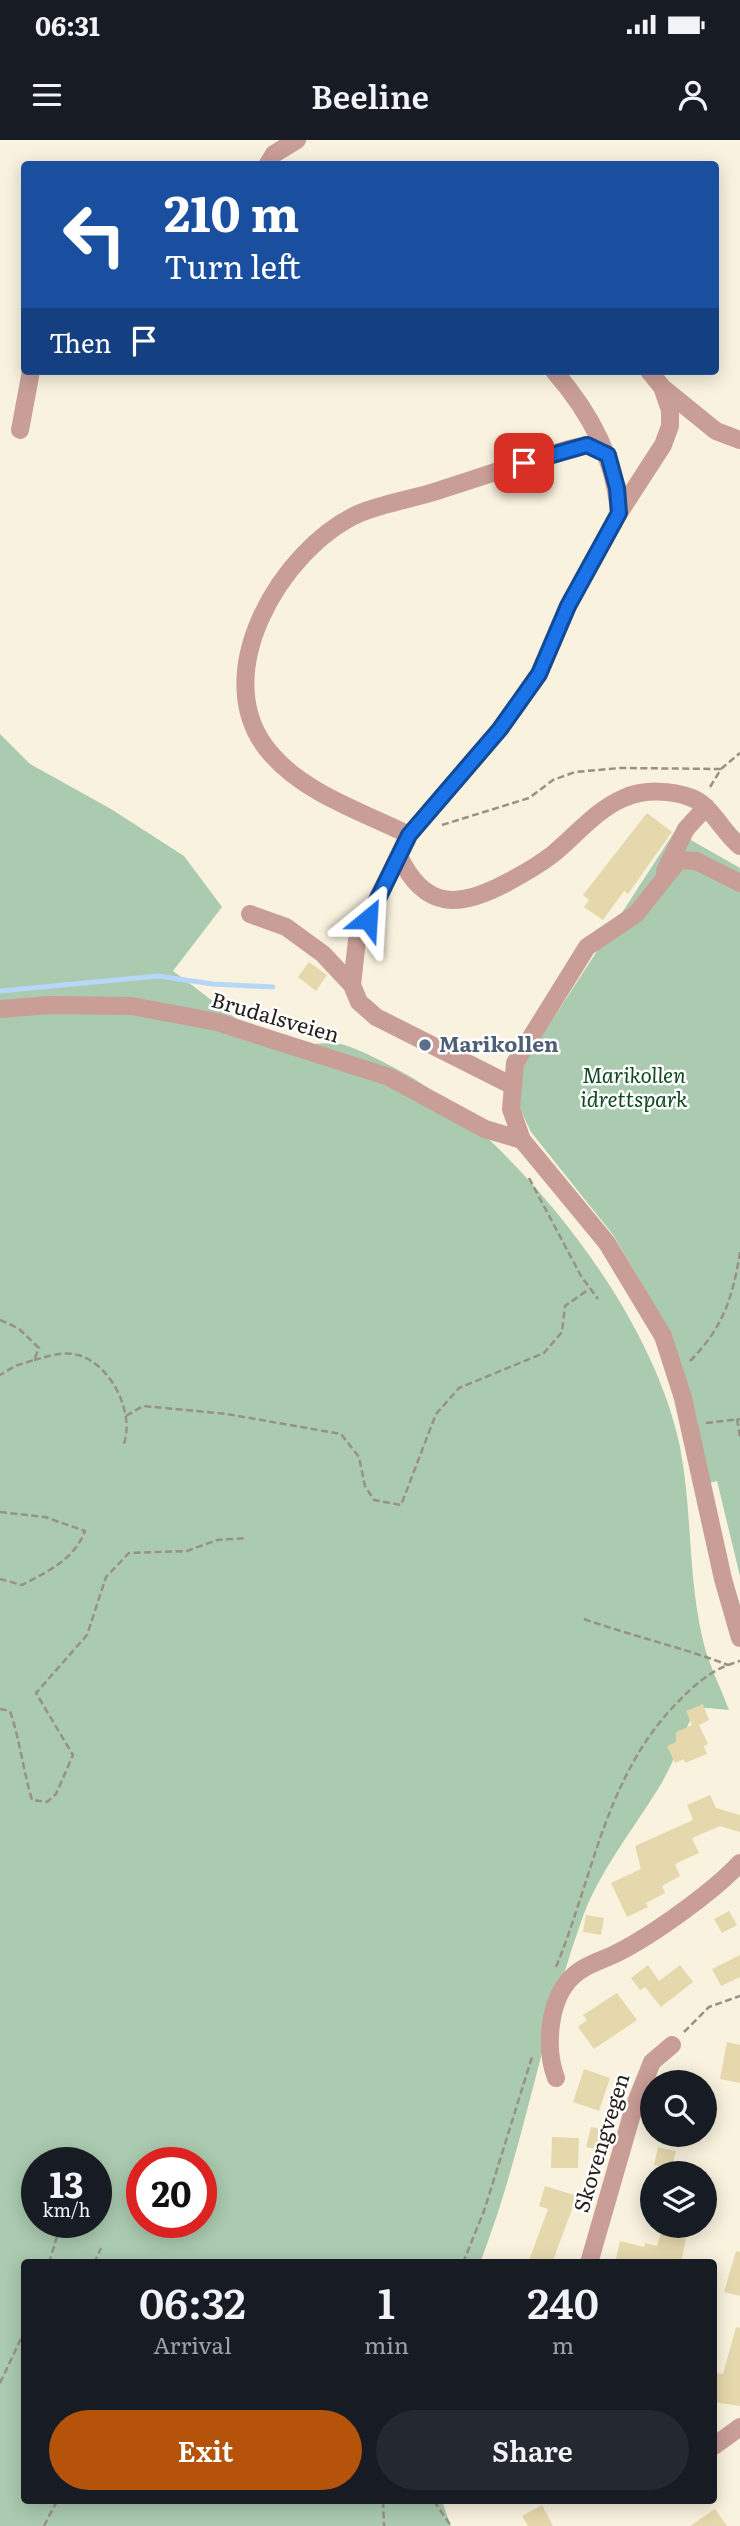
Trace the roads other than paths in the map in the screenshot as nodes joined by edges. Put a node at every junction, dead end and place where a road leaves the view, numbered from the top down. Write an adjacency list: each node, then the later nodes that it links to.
1 (297, 140): 2 (street)
2 (270, 161)
3 (30, 375): 7 (street)
4 (557, 375): 9 (street)
5 (652, 375): 6 (street)
6 (662, 387): 8 (street); 10 (street)
7 (20, 430)
8 (740, 440)
9 (608, 455): 10 (street); 12 (street)
10 (619, 513): 12 (street)
11 (706, 807): 13 (street); 14 (street); 15 (street)
12 (409, 835): 14 (street)
13 (740, 846)
14 (399, 856): 18 (street)
15 (661, 881): 16 (street); 20 (street)
16 (740, 883)
17 (250, 914): 18 (street)
18 (352, 985): 20 (street)
19 (0, 1009): 21 (street, Brudalsveien)
20 (511, 1085): 21 (street)
21 (522, 1140): 22 (street)
22 (732, 1577): 23 (street)
23 (737, 1615): 24 (street)
24 (740, 1638)
25 (740, 1863): 27 (street)
26 (671, 2045): 28 (street, Skovengvegen)
27 (556, 2078)
28 (590, 2259)
29 (740, 2427): 30 (street)
30 (717, 2444)

